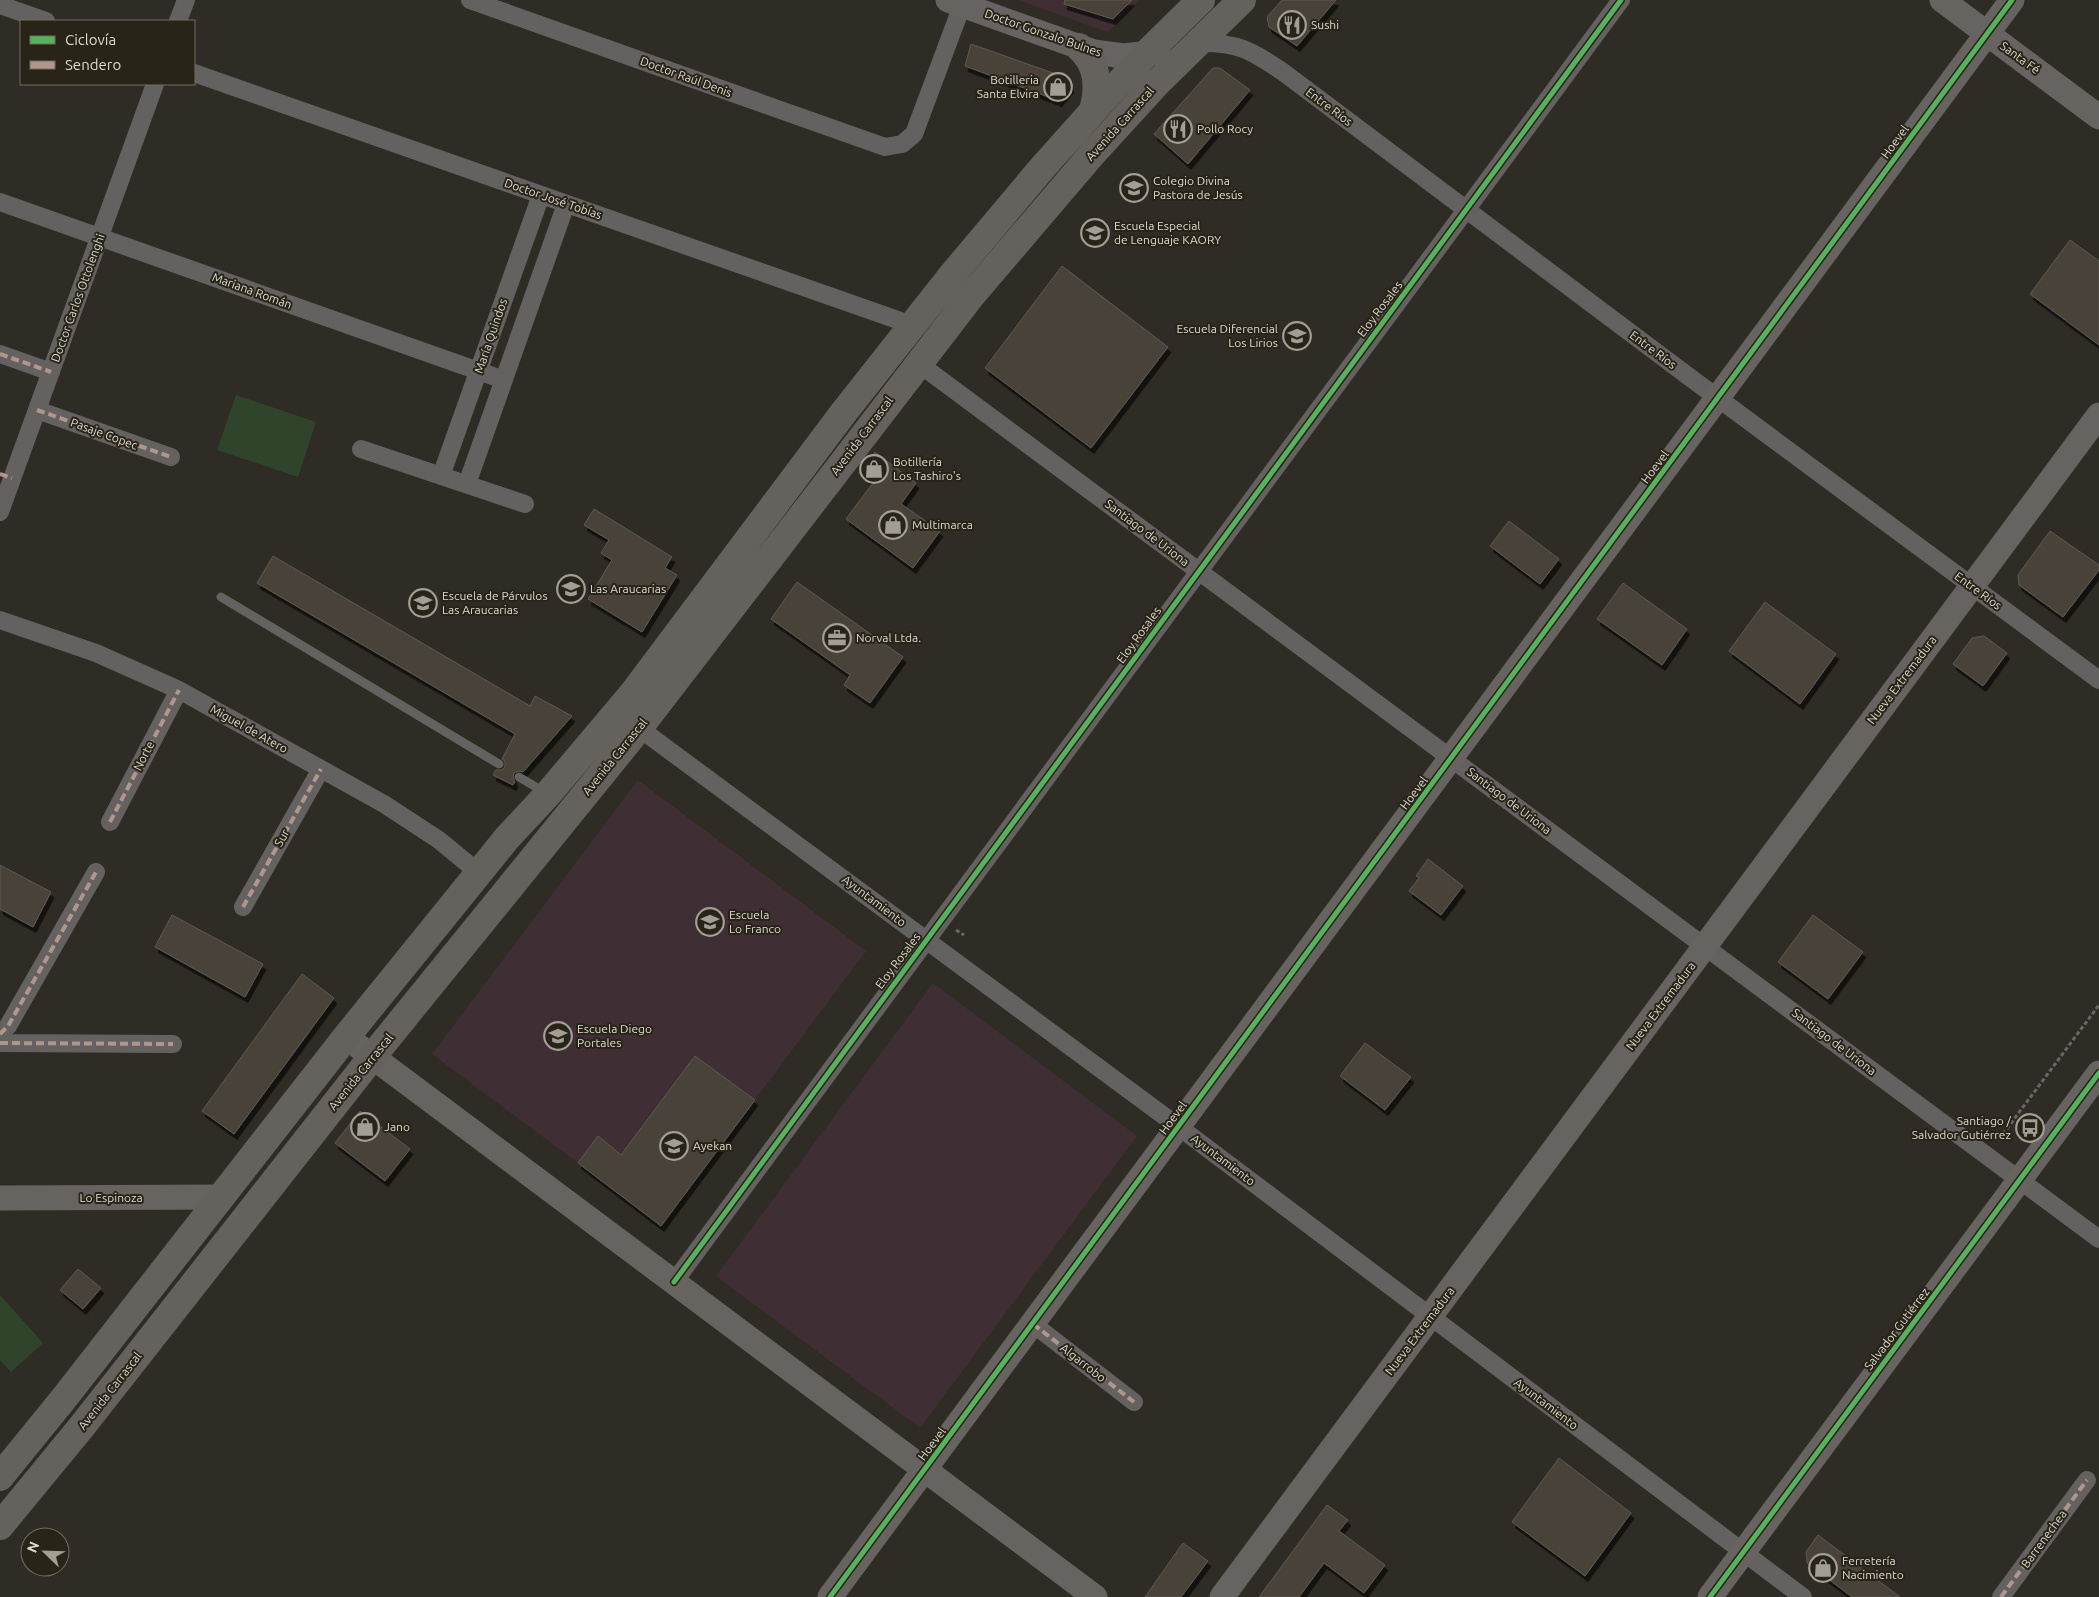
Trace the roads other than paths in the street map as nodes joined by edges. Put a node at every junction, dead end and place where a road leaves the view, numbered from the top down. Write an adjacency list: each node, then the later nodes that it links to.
1 (186, 0): 11 (street)
2 (470, 0): 8 (street, Doctor Raúl Denis)
3 (1201, 0): 15 (main road)
4 (1242, 0): 13 (main road, Avenida Carrascal)
5 (1621, 0): 23 (street, Eloy Rosales)
6 (1942, 0): 12 (street, Santa Fé)
7 (2012, 0): 12 (street, Hoevel)
8 (958, 2): 14 (street, Doctor Gonzalo Bulnes)
9 (0, 5): 10 (street)
10 (43, 20)
11 (178, 20)
12 (1987, 34): 19 (street, Santa Fé); 31 (street, Hoevel)
13 (1198, 43): 15 (street, Doctor Gonzalo Bulnes); 23 (street, Entre Ríos); 27 (main road, Avenida Carrascal)
14 (1079, 47): 15 (street, Doctor Gonzalo Bulnes); 18 (main road)
15 (1145, 55): 18 (main road)
16 (195, 73): 20 (street, Doctor José Tobías)
17 (156, 85): 24 (street, Doctor Carlos Ottolenghi)
18 (1093, 111): 25 (main road)
19 (2099, 117)
20 (541, 195): 22 (street, Doctor José Tobías); 29 (street, María Quindos)
21 (0, 202): 24 (street, Mariana Román)
22 (566, 204): 25 (street, Doctor José Tobías); 30 (street)
23 (1465, 210): 31 (street, Entre Ríos); 41 (street, Eloy Rosales)
24 (100, 237): 28 (street, Doctor Carlos Ottolenghi); 29 (street, Mariana Román)
25 (912, 325): 52 (main road)
26 (0, 354): 28 (street)
27 (918, 363): 41 (street, Santiago de Uriona); 47 (main road, Avenida Carrascal)
28 (51, 372): 32 (street, Doctor Carlos Ottolenghi)
29 (478, 372): 30 (street, Mariana Román); 37 (street, María Quindos)
30 (504, 380): 38 (street)
31 (1718, 399): 42 (street, Entre Ríos); 48 (street, Hoevel)
32 (37, 410): 35 (street, Pasaje Copec); 36 (street, Doctor Carlos Ottolenghi)
33 (2099, 415): 42 (street, Nueva Extremadura)
34 (361, 449): 37 (street)
35 (171, 457)
36 (6, 476): 40 (street, Doctor Carlos Ottolenghi)
37 (441, 476): 38 (street)
38 (467, 484): 39 (street)
39 (525, 504)
40 (0, 512)
41 (1199, 571): 48 (street, Santiago de Uriona); 57 (street, Eloy Rosales)
42 (1972, 586): 45 (street, Entre Ríos); 58 (street, Nueva Extremadura)
43 (221, 597): 49 (lane)
44 (0, 620): 46 (street, Miguel de Atero)
45 (2099, 680)
46 (179, 690): 50 (street, Miguel de Atero); 53 (street, Norte)
47 (639, 728): 57 (street, Ayuntamiento); 63 (main road, Avenida Carrascal)
48 (1452, 758): 58 (street, Santiago de Uriona); 65 (street, Hoevel)
49 (499, 764)
50 (321, 769): 55 (street, Miguel de Atero); 56 (street, Sur)
51 (519, 777): 52 (lane)
52 (548, 794): 55 (main road)
53 (110, 822)
54 (96, 872): 59 (street)
55 (479, 873): 60 (main road)
56 (243, 907)
57 (926, 940): 65 (street, Ayuntamiento); 70 (street, Eloy Rosales)
58 (1705, 946): 66 (street, Santiago de Uriona); 71 (street, Nueva Extremadura)
59 (0, 1034)
60 (346, 1037): 63 (street); 67 (main road)
61 (0, 1043): 62 (street)
62 (173, 1044)
63 (372, 1057): 70 (street); 77 (main road, Avenida Carrascal)
64 (2099, 1073): 66 (street, Salvador Gutiérrez)
65 (1179, 1127): 71 (street, Ayuntamiento); 72 (street, Hoevel)
66 (2020, 1180): 69 (street, Santiago de Uriona); 78 (street, Salvador Gutiérrez)
67 (221, 1197): 68 (street, Lo Espinoza); 75 (main road)
68 (0, 1198)
69 (2099, 1239)
70 (674, 1282): 74 (street)
71 (1430, 1317): 78 (street, Ayuntamiento); 81 (street, Nueva Extremadura)
72 (1033, 1324): 73 (street, Algarrobo); 74 (street, Hoevel)
73 (1134, 1402)
74 (925, 1470): 79 (street, Hoevel); 80 (street)
75 (0, 1477)
76 (2087, 1480): 84 (street, Barrenechea)
77 (0, 1526)
78 (1743, 1553): 82 (street, Salvador Gutiérrez); 83 (street, Ayuntamiento)
79 (830, 1597)
80 (1095, 1597)
81 (1222, 1597)
82 (1710, 1597)
83 (1803, 1597)
84 (2001, 1597)

